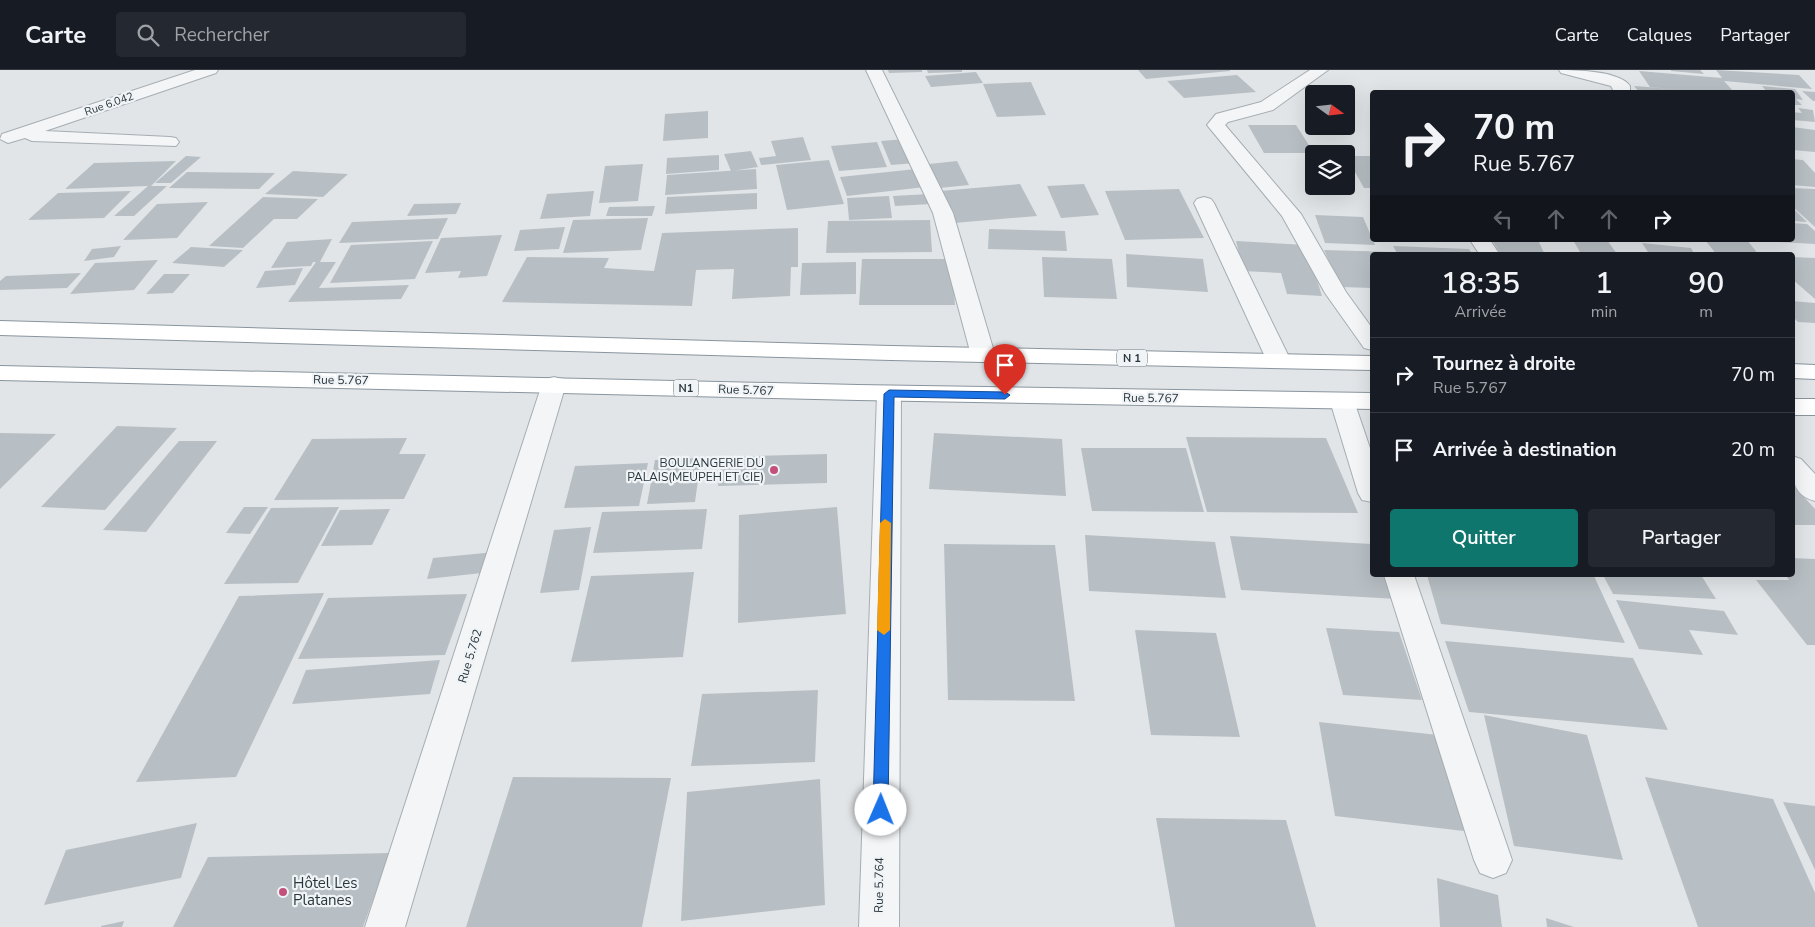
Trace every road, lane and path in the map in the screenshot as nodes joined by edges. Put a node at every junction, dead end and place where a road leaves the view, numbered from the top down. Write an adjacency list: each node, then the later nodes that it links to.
1 (210, 70): 6 (street, Rue 6.042)
2 (874, 70): 11 (street)
3 (1320, 70): 10 (street)
4 (1566, 70): 5 (street)
5 (1622, 90)
6 (4, 139): 7 (street)
7 (170, 142)
8 (1204, 204): 12 (street)
9 (0, 328): 11 (highway, N 1)
10 (1370, 340)
11 (983, 355): 12 (highway, N 1)
12 (1279, 361): 13 (highway, N 1)
13 (1370, 363)
14 (1795, 371): 15 (highway)
15 (1815, 372)
16 (0, 373): 17 (highway, Rue 5.767 / N1)
17 (554, 384): 18 (highway, Rue 5.767 / N1); 28 (street, Rue 5.762)
18 (889, 394): 19 (highway, Rue 5.767 / N1); 29 (street, Rue 5.764)
19 (1342, 401): 20 (highway, Rue 5.767 / N1); 24 (street)
20 (1370, 401)
21 (1795, 407): 22 (highway)
22 (1815, 407)
23 (1795, 469): 25 (street)
24 (1370, 487)
25 (1815, 492)
26 (1401, 577): 27 (street)
27 (1493, 860)
28 (385, 927)
29 (879, 927)

